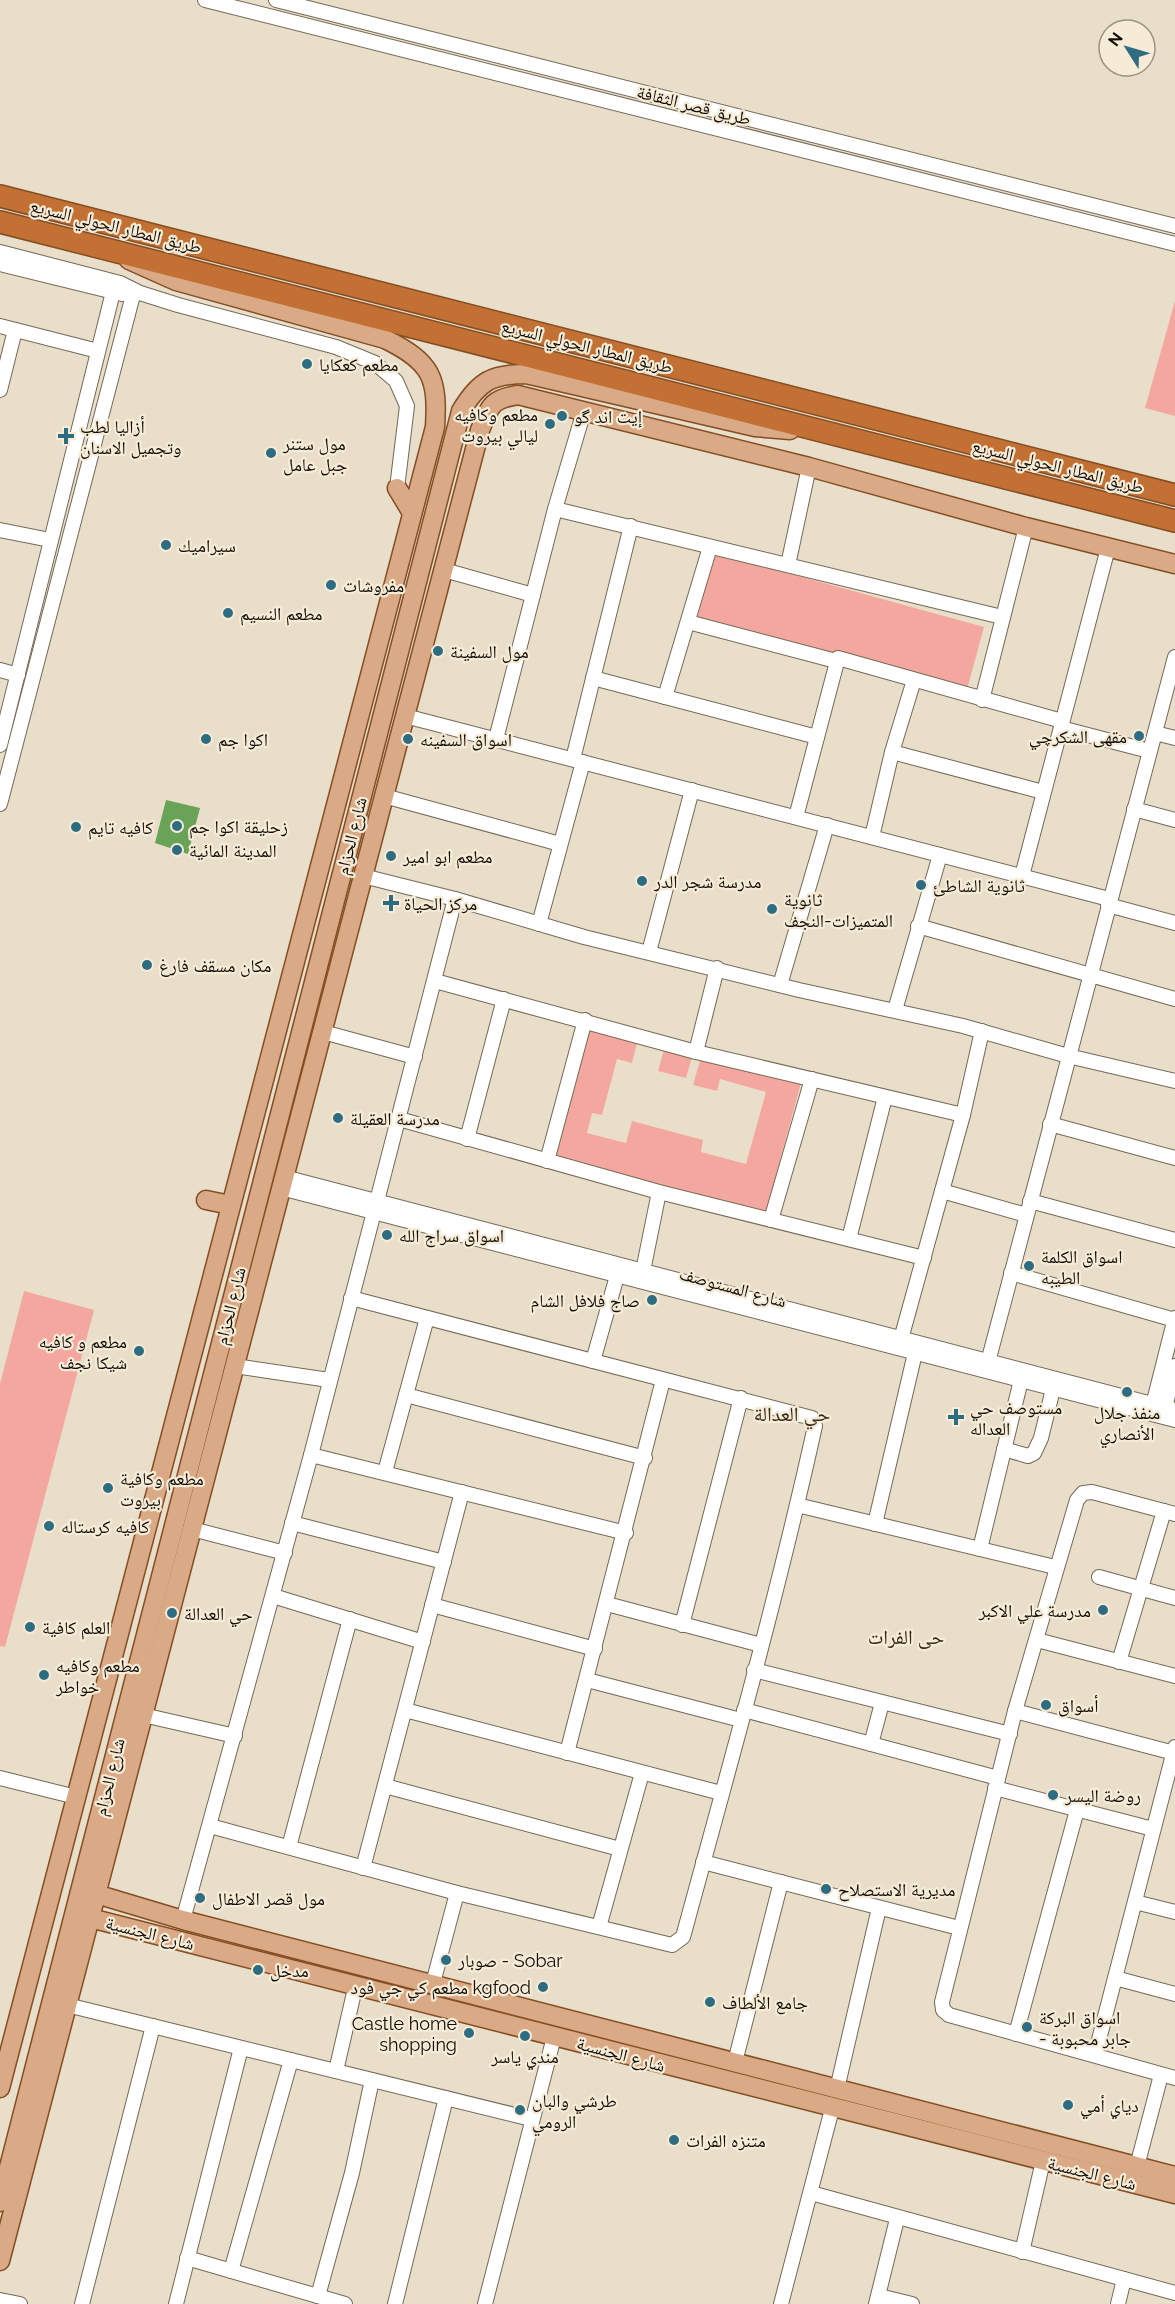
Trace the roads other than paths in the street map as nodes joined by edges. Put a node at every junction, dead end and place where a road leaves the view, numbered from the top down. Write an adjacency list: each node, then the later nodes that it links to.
1 (205, 0): 5 (street, طريق قصر الثقافة)
2 (276, 0): 3 (street, طريق قصر الثقافة)
3 (967, 172): 4 (street, طريق قصر الثقافة); 5 (street)
4 (1013, 184): 7 (street); 9 (street, طريق قصر الثقافة)
5 (964, 192): 7 (street, طريق قصر الثقافة)
6 (0, 196): 26 (highway, طريق المطار الحولي السريع)
7 (1009, 204): 10 (street, طريق قصر الثقافة)
8 (0, 222): 11 (highway, طريق المطار الحولي السريع)
9 (1175, 226)
10 (1175, 244)
11 (109, 250): 23 (highway, طريق المطار الحولي السريع); 28 (main road, شارع الحزام)
12 (0, 252): 15 (street)
13 (0, 264): 14 (street)
14 (112, 292): 15 (street); 18 (street)
15 (136, 294): 21 (street); 25 (street)
16 (0, 326): 17 (street)
17 (15, 330): 18 (street); 19 (street)
18 (98, 351): 20 (street)
19 (0, 390)
20 (86, 402): 21 (street); 33 (street)
21 (103, 407): 59 (street)
22 (584, 411): 24 (main road); 27 (street); 38 (main road)
23 (837, 434): 29 (highway, طريق المطار الحولي السريع); 42 (main road, شارع الحزام)
24 (809, 467): 31 (main road); 37 (street)
25 (397, 488): 28 (main road)
26 (1175, 495)
27 (555, 509): 30 (street); 39 (street)
28 (412, 513): 92 (main road, شارع الحزام)
29 (1175, 521)
30 (632, 526): 34 (street); 48 (street)
31 (1026, 527): 35 (main road); 40 (street)
32 (0, 530): 33 (street)
33 (50, 540): 47 (street)
34 (710, 547): 37 (street); 41 (street)
35 (1108, 548): 36 (main road); 53 (street)
36 (1175, 564)
37 (788, 566): 40 (street)
38 (444, 570): 39 (street); 43 (main road)
39 (533, 595): 57 (street)
40 (1002, 617): 51 (street)
41 (687, 622): 45 (street); 50 (street)
42 (405, 628): 43 (main road); 79 (main road, شارع الحزام)
43 (427, 634): 52 (main road)
44 (1175, 658): 54 (street)
45 (836, 661): 49 (street); 55 (street)
46 (0, 670): 47 (street)
47 (18, 675): 58 (street)
48 (593, 678): 50 (street); 62 (street)
49 (914, 680): 51 (street); 61 (street)
50 (665, 697): 55 (street)
51 (982, 700): 53 (street)
52 (405, 716): 57 (street); 65 (main road)
53 (1061, 725): 60 (street); 64 (street)
54 (1155, 732): 56 (street); 60 (street)
55 (817, 736): 68 (street)
56 (1175, 738)
57 (496, 739): 62 (street)
58 (1, 742): 59 (street)
59 (15, 743): 66 (street)
60 (1149, 751): 67 (street)
61 (892, 752): 64 (street); 71 (street)
62 (578, 761): 63 (street); 72 (street)
63 (692, 790): 68 (street); 83 (street)
64 (1043, 792): 75 (street)
65 (384, 796): 72 (street); 74 (main road)
66 (0, 804)
67 (1134, 809): 69 (street); 77 (street)
68 (796, 817): 70 (street)
69 (1175, 820)
70 (827, 825): 71 (street); 87 (street)
71 (872, 837): 73 (street)
72 (560, 844): 80 (street)
73 (940, 855): 75 (street); 81 (street)
74 (363, 876): 76 (street); 82 (main road)
75 (1022, 876): 77 (street)
76 (455, 899): 80 (street); 86 (street)
77 (1109, 902): 78 (street); 85 (street)
78 (1175, 923)
79 (328, 924): 82 (main road); 95 (main road, شارع الحزام)
80 (539, 924): 83 (street)
81 (918, 926): 85 (street); 90 (street)
82 (349, 931): 94 (main road)
83 (649, 952): 84 (street)
84 (717, 968): 87 (street); 96 (street)
85 (1089, 975): 89 (street); 97 (street)
86 (435, 981): 88 (street); 98 (street)
87 (780, 985): 90 (street)
88 (504, 999): 91 (street); 107 (street)
89 (1175, 999)
90 (895, 1010): 93 (street)
91 (585, 1020): 96 (street); 109 (street)
92 (277, 1030): 95 (main road); 99 (main road, شارع الحزام)
93 (981, 1031): 97 (street); 104 (street)
94 (322, 1032): 98 (street); 110 (main road)
95 (299, 1036): 100 (main road, شارع الحزام)
96 (696, 1052): 101 (street)
97 (1068, 1056): 102 (street); 106 (street)
98 (415, 1057): 105 (street)
99 (266, 1074): 100 (main road); 115 (main road, شارع الحزام)
100 (288, 1079): 144 (main road, شارع الحزام)
101 (812, 1079): 103 (street); 118 (street)
102 (1175, 1081)
103 (885, 1097): 104 (street); 119 (street)
104 (963, 1115): 111 (street)
105 (399, 1119): 107 (street); 116 (street)
106 (1050, 1124): 108 (street); 114 (street)
107 (467, 1138): 109 (street)
108 (1175, 1158)
109 (547, 1161): 112 (street)
110 (283, 1183): 116 (street, شارع المستوصف); 135 (main road)
111 (942, 1191): 117 (street); 122 (street)
112 (659, 1192): 118 (street); 123 (street)
113 (206, 1200): 115 (main road)
114 (1030, 1201): 117 (street); 120 (street)
115 (230, 1205): 166 (main road, شارع الحزام)
116 (376, 1207): 121 (street, شارع المستوصف); 126 (street)
117 (1026, 1215): 124 (street)
118 (771, 1220): 119 (street)
119 (849, 1239): 122 (street)
120 (1175, 1240)
121 (550, 1252): 123 (street, شارع المستوصف); 125 (street, شارع المستوصف)
122 (924, 1258): 130 (street)
123 (643, 1271): 129 (street, شارع المستوصف)
124 (1011, 1273): 128 (street); 133 (street)
125 (617, 1275): 129 (street, شارع المستوصف); 132 (street)
126 (351, 1298): 127 (street); 136 (street)
127 (427, 1318): 132 (street); 140 (street)
128 (1175, 1319): 142 (street)
129 (843, 1329): 130 (street, شارع المستوصف); 131 (street, شارع المستوصف)
130 (901, 1339): 133 (street, شارع المستوصف)
131 (915, 1353): 138 (street, شارع المستوصف); 153 (street)
132 (593, 1361): 137 (street)
133 (988, 1362): 142 (street, شارع المستوصف)
134 (1175, 1366): 142 (street)
135 (234, 1370): 136 (street); 144 (main road); 154 (main road)
136 (329, 1380): 146 (street)
137 (663, 1380): 141 (street); 147 (street)
138 (1021, 1380): 139 (street, شارع المستوصف); 145 (street)
139 (1053, 1389): 143 (street, شارع المستوصف); 145 (street)
140 (406, 1395): 147 (street); 148 (street)
141 (741, 1398): 150 (street); 169 (street)
142 (1164, 1408)
143 (1175, 1420)
144 (198, 1428): 167 (main road, شارع الحزام)
145 (1004, 1449): 156 (street)
146 (311, 1455): 148 (street); 152 (street)
147 (645, 1458): 155 (street)
148 (385, 1473): 149 (street)
149 (462, 1492): 155 (street); 158 (street)
150 (798, 1505): 153 (street); 172 (street)
151 (1170, 1513): 159 (street); 161 (street)
152 (292, 1523): 157 (street); 158 (street)
153 (875, 1524): 156 (street)
154 (192, 1529): 157 (street); 183 (main road)
155 (626, 1533): 164 (street)
156 (980, 1549): 159 (street)
157 (285, 1552): 162 (street)
158 (444, 1562): 165 (street)
159 (1055, 1567): 170 (street)
160 (1099, 1577): 161 (street)
161 (1141, 1591): 163 (street); 176 (street)
162 (273, 1596): 168 (street); 186 (street)
163 (1175, 1598)
164 (607, 1604): 169 (street); 173 (street)
165 (432, 1605): 171 (street); 173 (street)
166 (125, 1608): 167 (main road); 174 (main road, شارع الحزام)
167 (150, 1613): 175 (main road, شارع الحزام)
168 (350, 1619): 171 (street); 200 (street)
169 (682, 1624): 172 (street)
170 (1036, 1640): 176 (street); 182 (street)
171 (423, 1642): 181 (street)
172 (761, 1646): 177 (street)
173 (595, 1648): 179 (street)
174 (113, 1653): 175 (main road); 196 (main road, شارع الحزام)
175 (139, 1656): 204 (main road, شارع الحزام)
176 (1119, 1662): 178 (street)
177 (754, 1670): 180 (street); 184 (street)
178 (1175, 1676)
179 (587, 1680): 184 (street); 189 (street)
180 (882, 1703): 185 (street); 187 (street)
181 (405, 1710): 189 (street); 194 (street)
182 (1015, 1711): 185 (street); 188 (street)
183 (143, 1715): 186 (street); 207 (main road)
184 (743, 1715): 187 (street); 195 (street)
185 (1010, 1734): 192 (street)
186 (235, 1736): 198 (street)
187 (871, 1744): 192 (street)
188 (1174, 1750): 193 (street)
189 (567, 1753): 190 (street)
190 (642, 1773): 195 (street); 201 (street)
191 (0, 1778): 196 (street)
192 (997, 1783): 197 (street); 214 (street)
193 (1170, 1785): 199 (street)
194 (385, 1786): 201 (street); 203 (street)
195 (722, 1793): 202 (street)
196 (76, 1797): 236 (main road, شارع الحزام)
197 (1077, 1810): 199 (street); 222 (street)
198 (210, 1826): 200 (street); 212 (street)
199 (1153, 1828): 208 (street)
200 (289, 1847): 203 (street)
201 (620, 1849): 213 (street)
202 (703, 1862): 205 (street); 213 (street)
203 (363, 1868): 206 (street)
204 (84, 1878): 207 (main road, شارع الجنسية); 215 (main road, شارع الحزام)
205 (781, 1882): 209 (street); 229 (street)
206 (457, 1893): 213 (street); 217 (street)
207 (96, 1894): 211 (main road); 212 (main road, شارع الجنسية)
208 (1135, 1902): 210 (street); 216 (street)
209 (879, 1908): 214 (street); 237 (street)
210 (1175, 1912)
211 (90, 1918): 215 (main road, شارع الجنسية); 218 (main road, شارع الجنسية); 220 (main road)
212 (183, 1920): 217 (main road, شارع الجنسية)
213 (599, 1927)
214 (959, 1928): 222 (street)
215 (71, 1932): 220 (main road, شارع الحزام)
216 (1115, 1978): 219 (street); 227 (street)
217 (433, 1983): 224 (main road, شارع الجنسية)
218 (356, 1984): 223 (main road, شارع الجنسية); 231 (street)
219 (1175, 1994)
220 (60, 2003): 221 (street); 246 (main road, شارع الحزام); 250 (main road)
221 (153, 2026): 225 (street); 258 (street)
222 (1016, 2034): 227 (street)
223 (554, 2037): 230 (main road, شارع الجنسية); 240 (street)
224 (681, 2046): 226 (main road, شارع الجنسية); 230 (main road)
225 (241, 2048): 228 (street); 249 (street)
226 (704, 2053): 229 (main road, شارع الجنسية); 232 (main road)
227 (1095, 2055): 233 (street)
228 (291, 2060): 231 (street); 251 (street)
229 (735, 2062): 237 (main road, شارع الجنسية)
230 (672, 2067): 232 (main road, شارع الجنسية)
231 (336, 2071): 235 (street)
232 (697, 2074): 239 (main road, شارع الجنسية)
233 (1161, 2075): 234 (street); 242 (street)
234 (1175, 2078)
235 (372, 2080): 238 (street); 254 (street)
236 (0, 2088)
237 (837, 2089): 242 (main road, شارع الجنسية)
238 (446, 2098): 240 (street); 261 (street)
239 (832, 2109): 241 (main road, شارع الجنسية); 244 (street)
240 (531, 2119): 262 (street)
241 (1043, 2161): 245 (main road, شارع الجنسية); 248 (street)
242 (1137, 2166): 243 (main road, شارع الجنسية)
243 (1175, 2176)
244 (811, 2193): 247 (street); 263 (street)
245 (1175, 2194)
246 (0, 2202)
247 (897, 2219): 248 (street); 256 (street)
248 (1022, 2252): 252 (street)
249 (187, 2258): 251 (street); 259 (street)
250 (0, 2261)
251 (231, 2271): 254 (street)
252 (1124, 2279): 253 (street); 265 (street)
253 (1175, 2293)
254 (318, 2296): 260 (street)
255 (0, 2300): 257 (street)
256 (877, 2300): 264 (street)
257 (20, 2304)
258 (82, 2304)
259 (176, 2304)
260 (345, 2304)
261 (395, 2304)
262 (485, 2304)
263 (780, 2304)
264 (912, 2304)
265 (1118, 2304)

